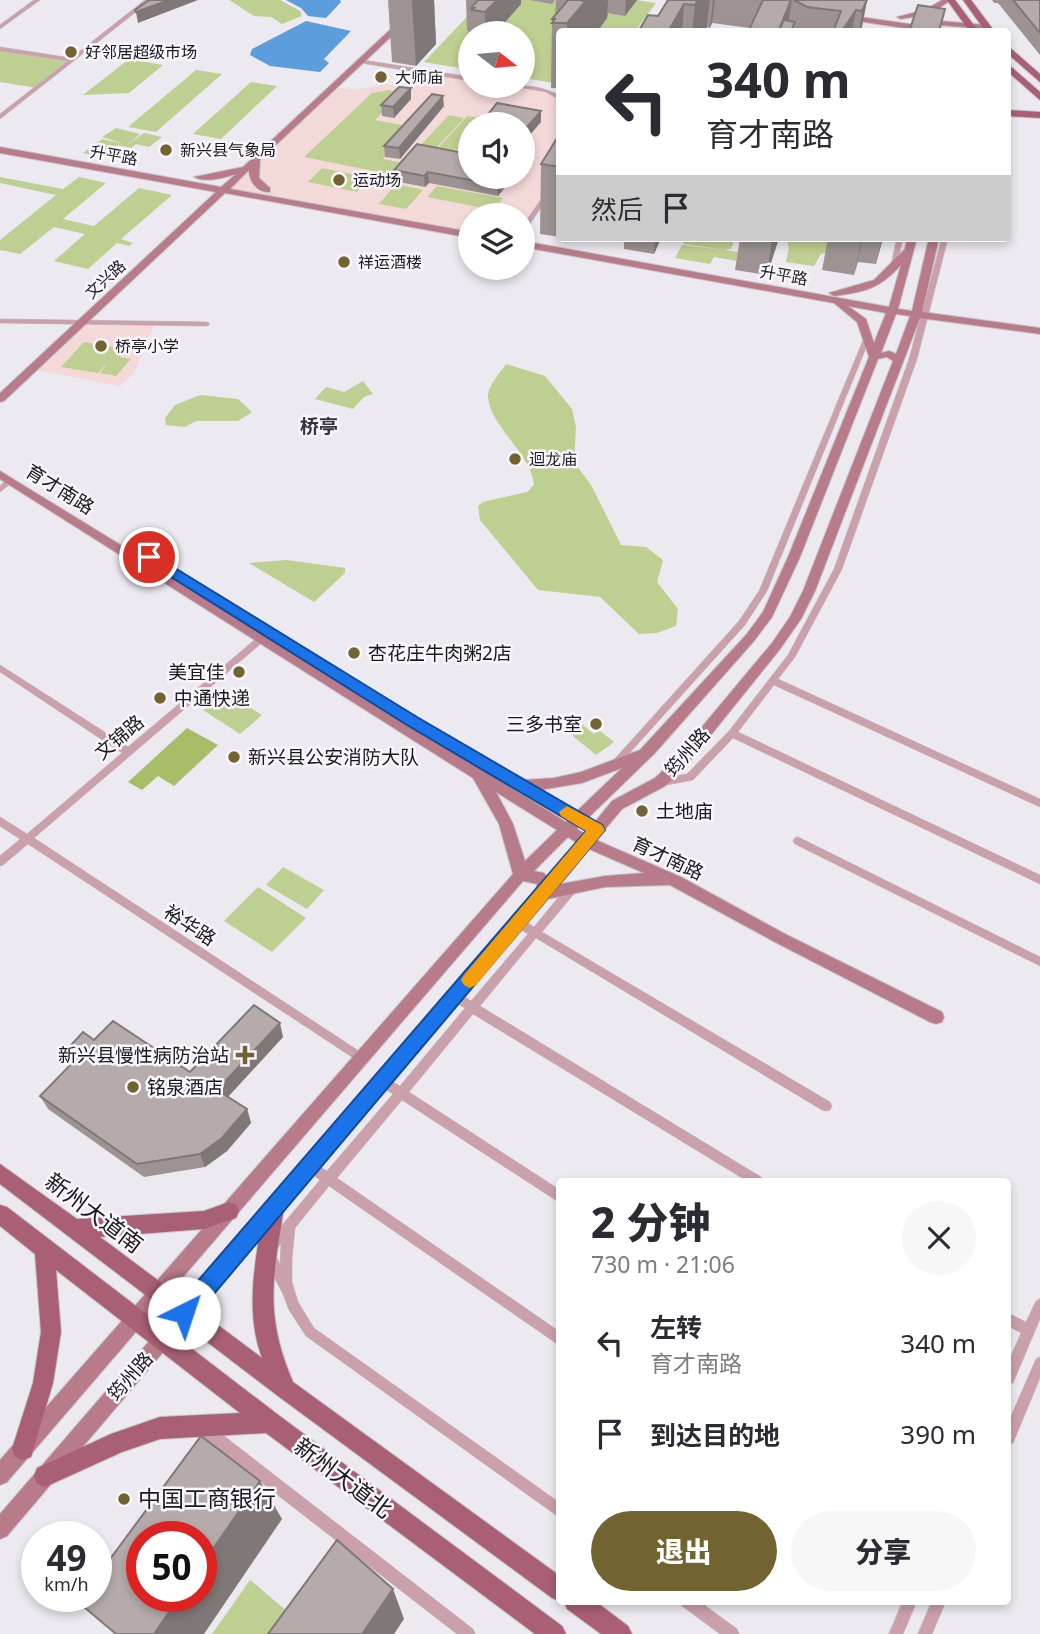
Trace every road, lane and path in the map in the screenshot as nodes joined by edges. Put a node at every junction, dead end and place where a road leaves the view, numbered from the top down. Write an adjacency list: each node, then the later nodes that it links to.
1 (37, 0): 9 (street)
2 (148, 0): 17 (street)
3 (416, 0): 23 (street, 文兴路)
4 (426, 0): 18 (street, 文兴路)
5 (949, 0): 7 (street); 13 (main road)
6 (967, 0): 14 (main road)
7 (901, 17): 8 (street); 12 (street)
8 (890, 23): 10 (street); 11 (street)
9 (0, 27)
10 (901, 28)
11 (924, 28)
12 (960, 28)
13 (970, 28)
14 (986, 28)
15 (0, 49): 17 (street)
16 (1011, 52): 21 (main road)
17 (72, 60): 28 (street)
18 (363, 62): 20 (street); 23 (street, 文兴路)
19 (1011, 70): 25 (main road)
20 (458, 77)
21 (1040, 79)
22 (536, 89): 24 (street)
23 (328, 90): 31 (street, 文兴路); 32 (street, 文兴路)
24 (556, 96)
25 (1040, 97)
26 (1011, 113): 27 (main road)
27 (1040, 116)
28 (0, 117)
29 (0, 142): 33 (street, 升平路)
30 (0, 150): 35 (street, 升平路)
31 (257, 160): 36 (street, 文兴路); 37 (street)
32 (240, 169): 33 (street); 36 (street, 文兴路)
33 (198, 177): 36 (street, 升平路)
34 (556, 182): 40 (street)
35 (187, 184): 36 (street, 升平路); 39 (street)
36 (228, 187): 37 (street, 升平路); 38 (street, 升平路); 39 (street, 文兴路)
37 (267, 190): 41 (street, 升平路)
38 (257, 197): 39 (street); 42 (street, 升平路)
39 (205, 208): 56 (street, 文兴路)
40 (535, 215)
41 (458, 224)
42 (458, 233)
43 (535, 235): 44 (street, 升平路)
44 (556, 240)
45 (566, 242): 52 (street, 升平路)
46 (899, 242): 51 (street)
47 (933, 242): 54 (street, 筠州路)
48 (944, 242): 54 (street)
49 (911, 244): 51 (street); 53 (street, 筠州路)
50 (535, 246): 52 (street, 升平路)
51 (894, 267): 52 (street)
52 (832, 297): 53 (street, 升平路); 59 (street)
53 (894, 307): 54 (street, 升平路); 60 (street, 筠州路)
54 (922, 312): 58 (street, 升平路); 61 (street, 筠州路); 67 (street)
55 (0, 321): 56 (street)
56 (81, 323): 57 (street); 62 (street, 文兴路)
57 (207, 324)
58 (1040, 331)
59 (867, 338): 60 (street); 71 (street)
60 (874, 357): 61 (street); 69 (street, 筠州路)
61 (899, 360): 73 (street, 筠州路)
62 (0, 399)
63 (0, 464): 74 (street, 育才南路)
64 (3, 482): 65 (street, 育才南路)
65 (261, 639): 70 (street, 文锦路); 72 (street, 育才南路)
66 (0, 668): 70 (street)
67 (774, 681): 68 (street); 75 (street)
68 (732, 733): 73 (street); 85 (street)
69 (649, 750): 71 (street); 76 (street, 筠州路)
70 (128, 752): 80 (street, 文锦路)
71 (612, 767): 74 (street)
72 (475, 770): 78 (street, 育才南路); 84 (street)
73 (660, 782): 79 (street, 筠州路)
74 (520, 785): 76 (street, 育才南路)
75 (1040, 803)
76 (578, 819): 78 (street, 筠州路); 79 (street, 育才南路)
77 (0, 821): 80 (street, 裕华路)
78 (567, 830): 82 (street, 育才南路); 84 (street, 筠州路)
79 (597, 830): 82 (street, 筠州路)
80 (26, 838): 83 (street, 文锦路); 95 (street, 裕华路)
81 (798, 841): 91 (street)
82 (586, 842): 86 (street, 育才南路); 88 (street, 筠州路)
83 (0, 862)
84 (520, 875): 88 (street); 95 (street, 筠州路)
85 (1040, 880)
86 (676, 881): 87 (street); 94 (street, 育才南路)
87 (575, 885): 88 (street); 90 (street)
88 (543, 895): 89 (street, 筠州路)
89 (519, 923): 90 (street); 92 (street, 筠州路)
90 (535, 933): 93 (street); 98 (street)
91 (1040, 962)
92 (455, 997): 93 (street); 96 (street, 筠州路)
93 (472, 1007): 97 (street); 101 (street)
94 (936, 1017)
95 (361, 1058): 105 (street, 筠州路)
96 (383, 1081): 97 (street); 99 (street, 筠州路)
97 (401, 1093): 102 (street); 103 (street)
98 (826, 1105)
99 (310, 1166): 102 (street); 104 (street, 筠州路)
100 (0, 1173): 108 (main road, 新州大道南)
101 (752, 1178)
102 (328, 1180): 107 (street); 118 (street)
103 (556, 1194)
104 (274, 1208): 110 (main road); 114 (street, 筠州路)
105 (229, 1211): 108 (main road); 112 (street, 筠州路)
106 (0, 1214): 109 (main road)
107 (289, 1226): 110 (street); 111 (street)
108 (74, 1229): 112 (main road, 新州大道南)
109 (45, 1249): 115 (main road); 126 (main road)
110 (267, 1252): 111 (street); 122 (main road)
111 (285, 1289): 129 (street)
112 (158, 1292): 114 (main road, 新州大道北); 115 (street, 筠州路)
113 (1040, 1305): 117 (street)
114 (184, 1313): 119 (street, 筠州路); 122 (main road, 新州大道北)
115 (135, 1318): 119 (main road, 新州大道北); 126 (street, 筠州路)
116 (1011, 1321): 117 (street)
117 (1029, 1330): 121 (street)
118 (556, 1337)
119 (162, 1339): 123 (main road, 新州大道北); 128 (street, 筠州路)
120 (1040, 1363): 125 (street)
121 (1011, 1371)
122 (285, 1389): 131 (main road, 新州大道北)
123 (269, 1422): 124 (main road); 137 (main road, 新州大道北)
124 (200, 1425): 128 (main road); 136 (street)
125 (1011, 1431)
126 (23, 1449): 127 (street, 筠州路)
127 (0, 1475)
128 (45, 1476): 130 (street, 筠州路)
129 (556, 1508)
130 (0, 1528)
131 (556, 1587)
132 (580, 1605): 138 (main road)
133 (692, 1605): 139 (street)
134 (908, 1605): 140 (street)
135 (937, 1605): 141 (street)
136 (468, 1634)
137 (554, 1634)
138 (620, 1634)
139 (732, 1634)
140 (896, 1634)
141 (925, 1634)

